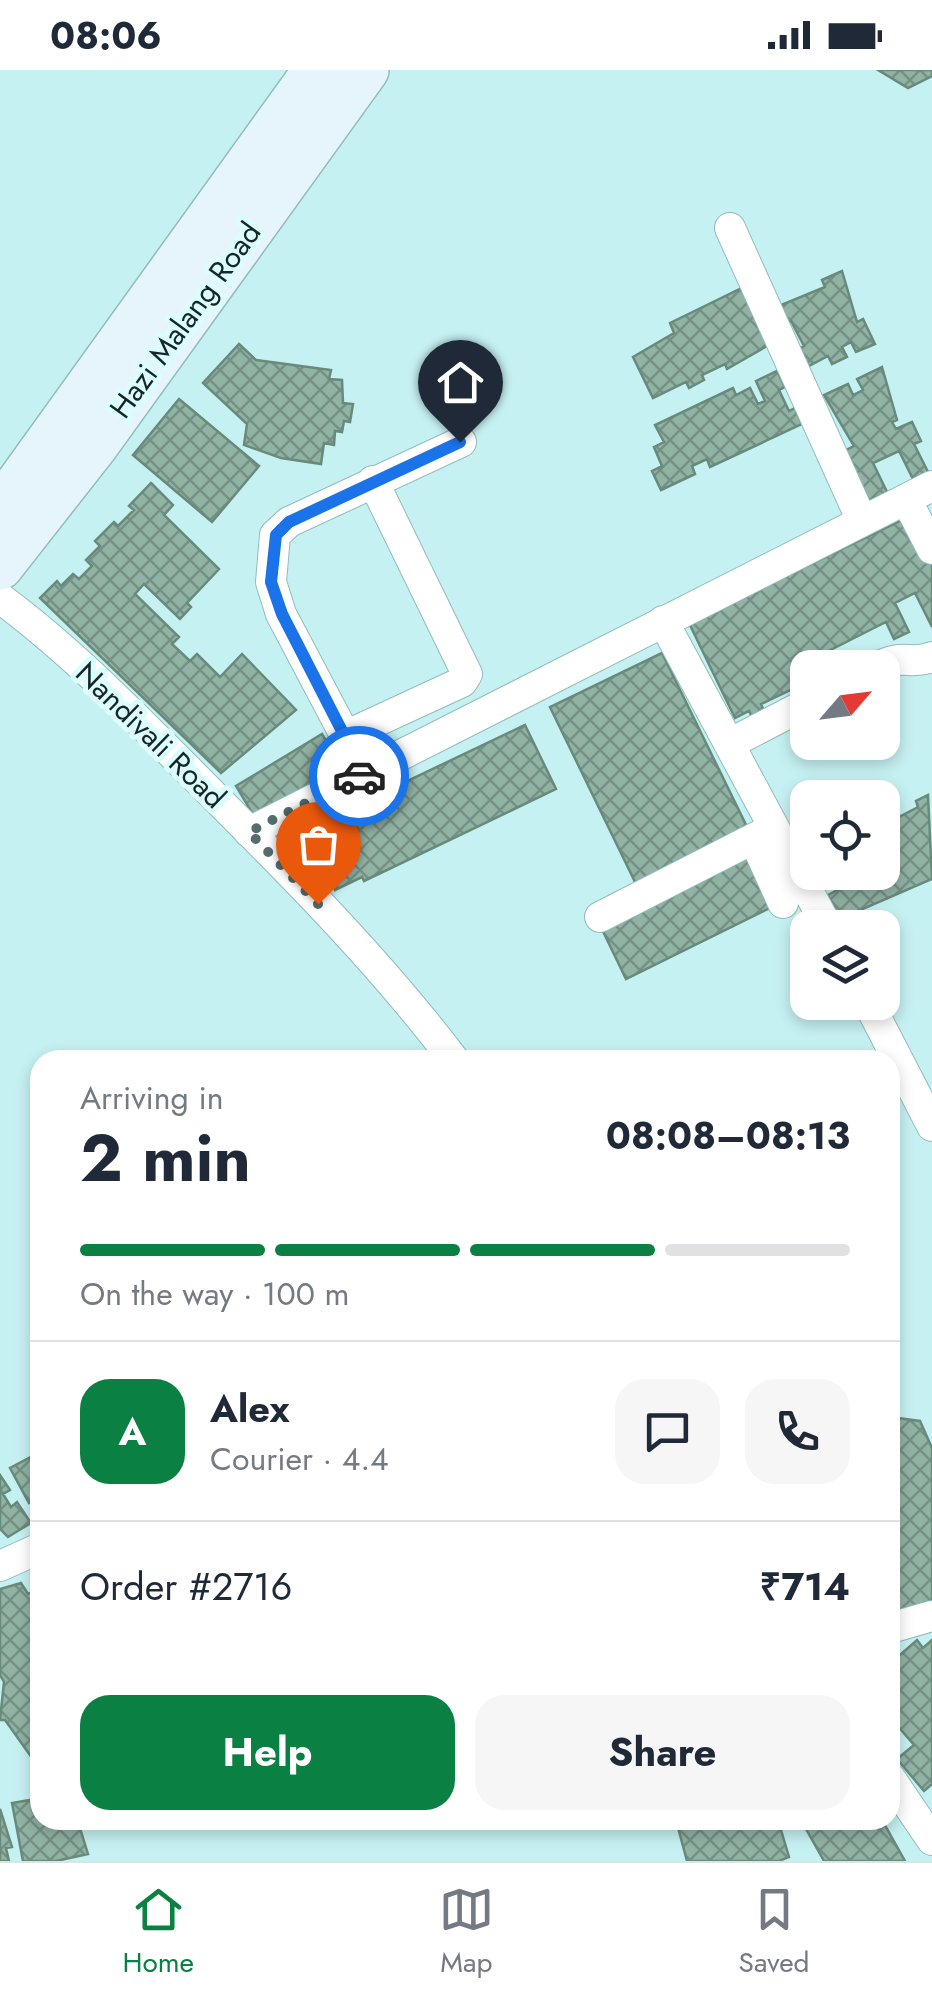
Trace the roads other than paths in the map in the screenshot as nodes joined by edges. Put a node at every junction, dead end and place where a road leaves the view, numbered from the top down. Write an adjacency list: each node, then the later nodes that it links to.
1 (316, 70): 3 (main road, Hazi Malang Road)
2 (366, 70): 3 (main road, Hazi Malang Road)
3 (275, 162): 8 (main road, Hazi Malang Road); 11 (main road, Hazi Malang Road)
4 (730, 228): 9 (street)
5 (460, 442): 6 (street)
6 (373, 482): 17 (street); 17 (street)
7 (919, 492): 9 (street); 10 (street)
8 (0, 509)
9 (862, 521): 13 (street)
10 (932, 549)
11 (0, 567)
12 (0, 598): 20 (street, Nandivali Road)
13 (664, 622): 18 (street); 19 (street)
14 (932, 657): 15 (street)
15 (900, 658)
16 (790, 712): 18 (street)
17 (346, 736): 19 (street)
18 (729, 744): 21 (street)
19 (364, 774): 20 (street)
20 (249, 832): 26 (street, Nandivali Road)
21 (764, 833): 22 (street); 23 (street); 24 (street)
22 (783, 903)
23 (816, 910)
24 (600, 918)
25 (877, 1020): 27 (street)
26 (446, 1050)
27 (893, 1050)
28 (900, 1064): 29 (street)
29 (932, 1126)
30 (30, 1552): 31 (street)
31 (0, 1566)
32 (932, 1616): 33 (street)
33 (900, 1625)
34 (900, 1793): 35 (street)
35 (932, 1840)

